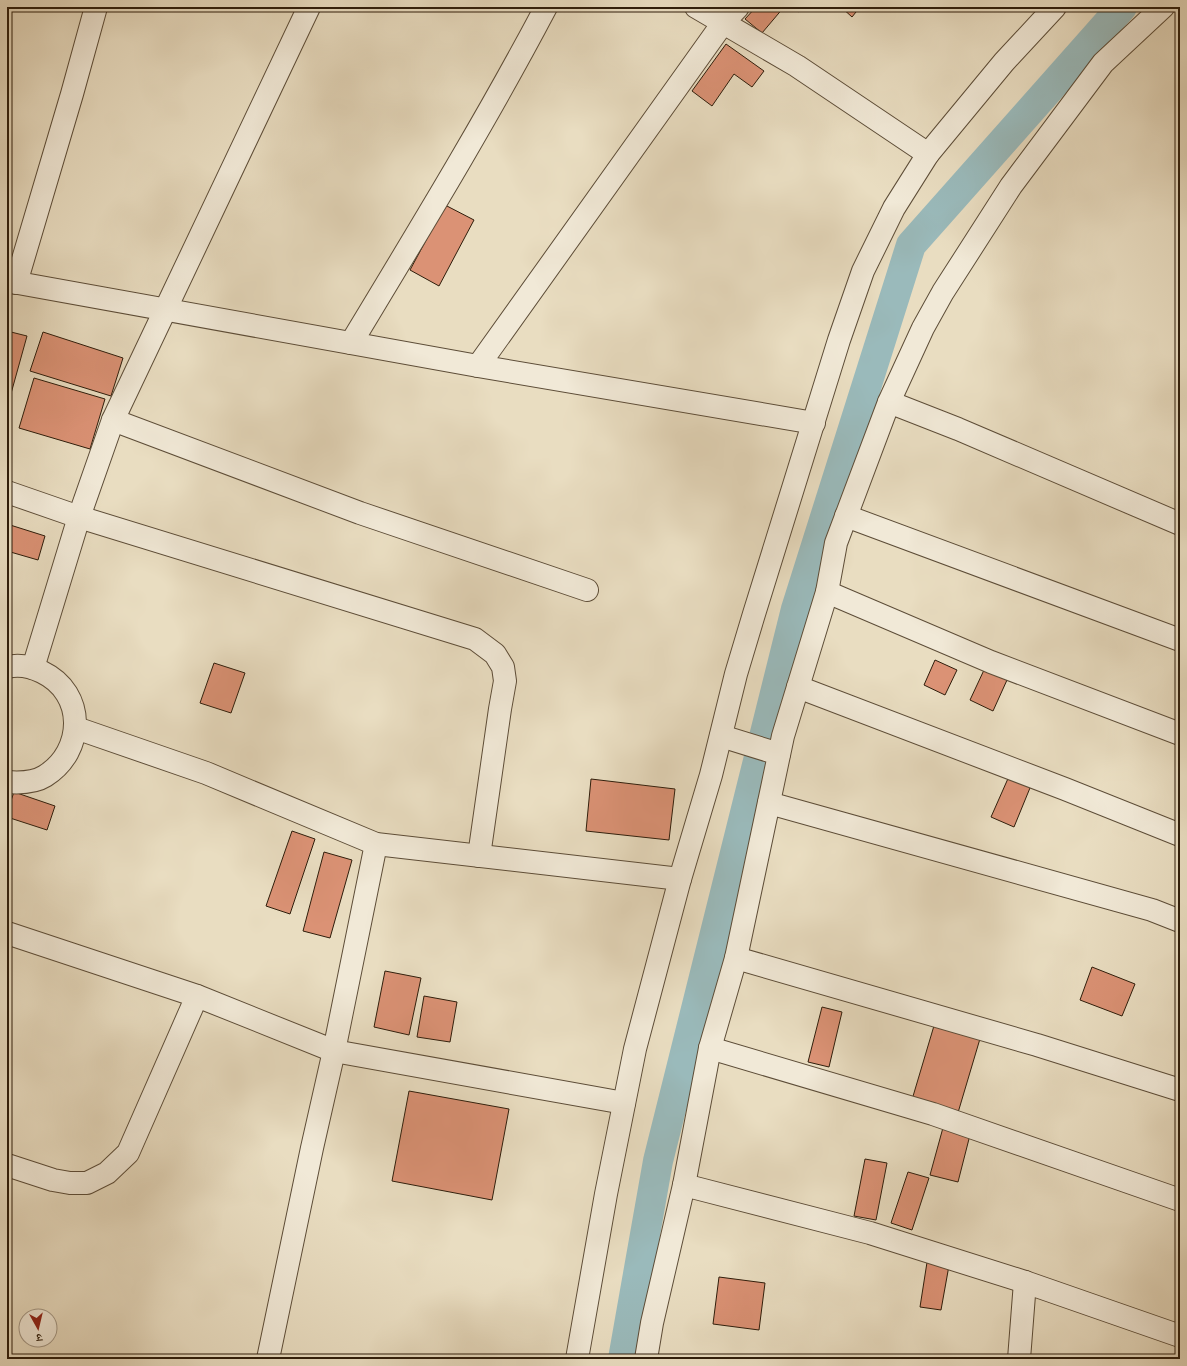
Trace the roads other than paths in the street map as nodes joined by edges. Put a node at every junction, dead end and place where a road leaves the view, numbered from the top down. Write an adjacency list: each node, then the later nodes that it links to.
1 (96, 7): 10 (street)
2 (309, 7): 11 (street)
3 (546, 7): 12 (street)
4 (696, 7): 8 (street)
5 (738, 7): 8 (street)
6 (1055, 7): 9 (street)
7 (1164, 7): 14 (street)
8 (724, 23): 9 (street); 13 (street)
9 (928, 154): 16 (street)
10 (12, 282): 11 (street)
11 (165, 310): 12 (street); 15 (street)
12 (351, 343): 13 (street)
13 (478, 366): 16 (street)
14 (889, 402): 18 (street); 20 (street)
15 (113, 420): 19 (street); 21 (street)
16 (814, 423): 29 (street)
17 (7, 492): 19 (street)
18 (846, 516): 22 (street); 23 (street)
19 (79, 517): 25 (street); 35 (street)
20 (1180, 524)
21 (587, 590)
22 (826, 592): 26 (street); 28 (street)
23 (1180, 640)
24 (7, 667): 25 (street)
25 (33, 668): 27 (street)
26 (798, 688): 30 (street); 33 (street)
27 (76, 728): 31 (street); 34 (street)
28 (1180, 734)
29 (728, 738): 30 (street); 36 (street)
30 (774, 753): 32 (street)
31 (7, 782)
32 (769, 803): 37 (street); 39 (street)
33 (1180, 835)
34 (376, 844): 35 (street); 42 (street)
35 (479, 856): 36 (street)
36 (680, 879): 44 (street)
37 (1180, 921)
38 (7, 933): 40 (street)
39 (736, 958): 41 (street); 43 (street)
40 (197, 996): 42 (street); 45 (street)
41 (710, 1048): 46 (street); 47 (street)
42 (334, 1051): 44 (street); 50 (street)
43 (1180, 1090)
44 (624, 1103): 51 (street)
45 (7, 1165)
46 (684, 1185): 48 (street); 52 (street)
47 (1180, 1200)
48 (1026, 1282): 49 (street); 53 (street)
49 (1180, 1336)
50 (268, 1359)
51 (576, 1359)
52 (646, 1359)
53 (1019, 1359)

